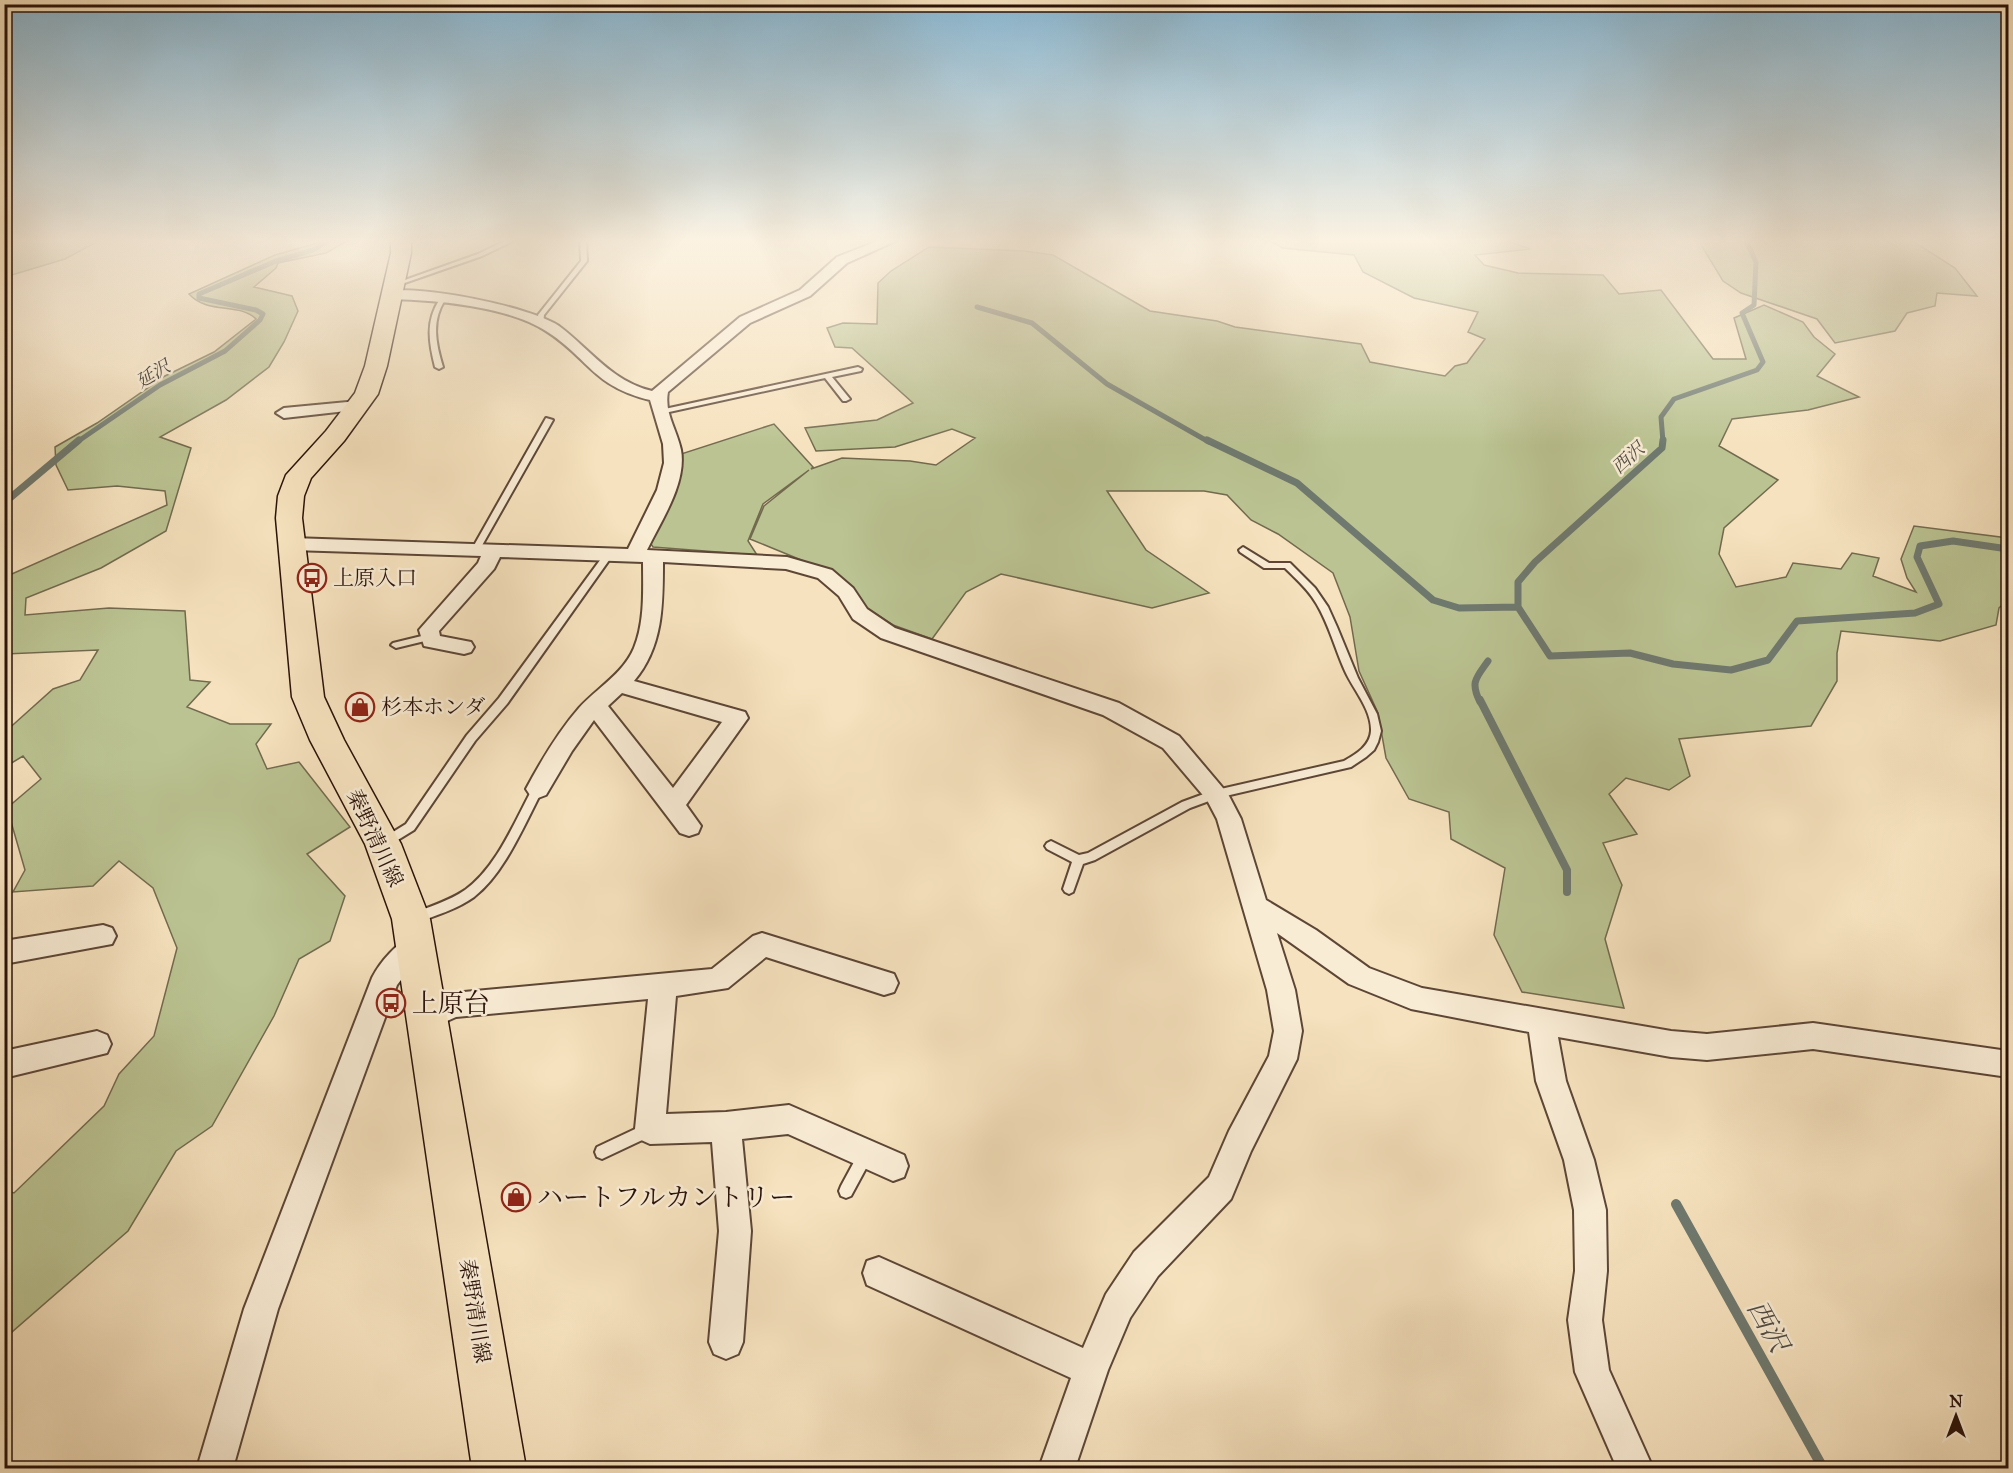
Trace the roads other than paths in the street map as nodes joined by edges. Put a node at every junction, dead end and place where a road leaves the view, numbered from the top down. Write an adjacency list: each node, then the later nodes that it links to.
1 (388, 309): 12 (main road, 秦野清川線)
2 (436, 309): 7 (lane)
3 (489, 309): 6 (street)
4 (546, 309): 6 (lane)
5 (770, 309): 11 (street)
6 (541, 322): 11 (street)
7 (439, 367)
8 (858, 369): 9 (lane)
9 (827, 376): 10 (lane); 11 (lane)
10 (846, 399)
11 (659, 405): 19 (street)
12 (358, 406): 13 (street); 15 (main road, 秦野清川線)
13 (284, 412)
14 (549, 420): 16 (lane)
15 (291, 544): 16 (street); 29 (main road, 秦野清川線)
16 (485, 549): 18 (street); 20 (street)
17 (1243, 550): 26 (lane)
18 (609, 554): 19 (street); 29 (lane)
19 (644, 556): 23 (street); 26 (street)
20 (430, 637): 21 (lane); 22 (street)
21 (396, 645)
22 (464, 647)
23 (621, 685): 24 (street); 27 (street)
24 (595, 705): 25 (street); 27 (street)
25 (538, 789): 34 (lane)
26 (1216, 794): 31 (lane); 33 (street)
27 (673, 805): 28 (street)
28 (689, 826)
29 (383, 844): 34 (main road, 秦野清川線)
30 (1051, 846): 31 (lane)
31 (1078, 860): 32 (lane)
32 (1069, 889)
33 (1255, 906): 40 (street); 52 (street)
34 (412, 933): 39 (main road, 秦野清川線); 53 (street)
35 (103, 936): 36 (street)
36 (8, 959)
37 (884, 983): 38 (street)
38 (663, 985): 39 (street); 45 (street)
39 (427, 1017): 54 (main road, 秦野清川線)
40 (1541, 1020): 42 (street); 56 (street)
41 (98, 1044): 43 (street)
42 (2008, 1064)
43 (4, 1065)
44 (726, 1127): 45 (street); 47 (street); 51 (street)
45 (650, 1129): 46 (lane)
46 (602, 1152)
47 (866, 1154): 48 (street); 49 (lane)
48 (893, 1166)
49 (846, 1191)
50 (879, 1273): 52 (street)
51 (726, 1342)
52 (1091, 1370): 55 (street)
53 (215, 1468)
54 (499, 1468)
55 (1057, 1468)
56 (1635, 1468)

